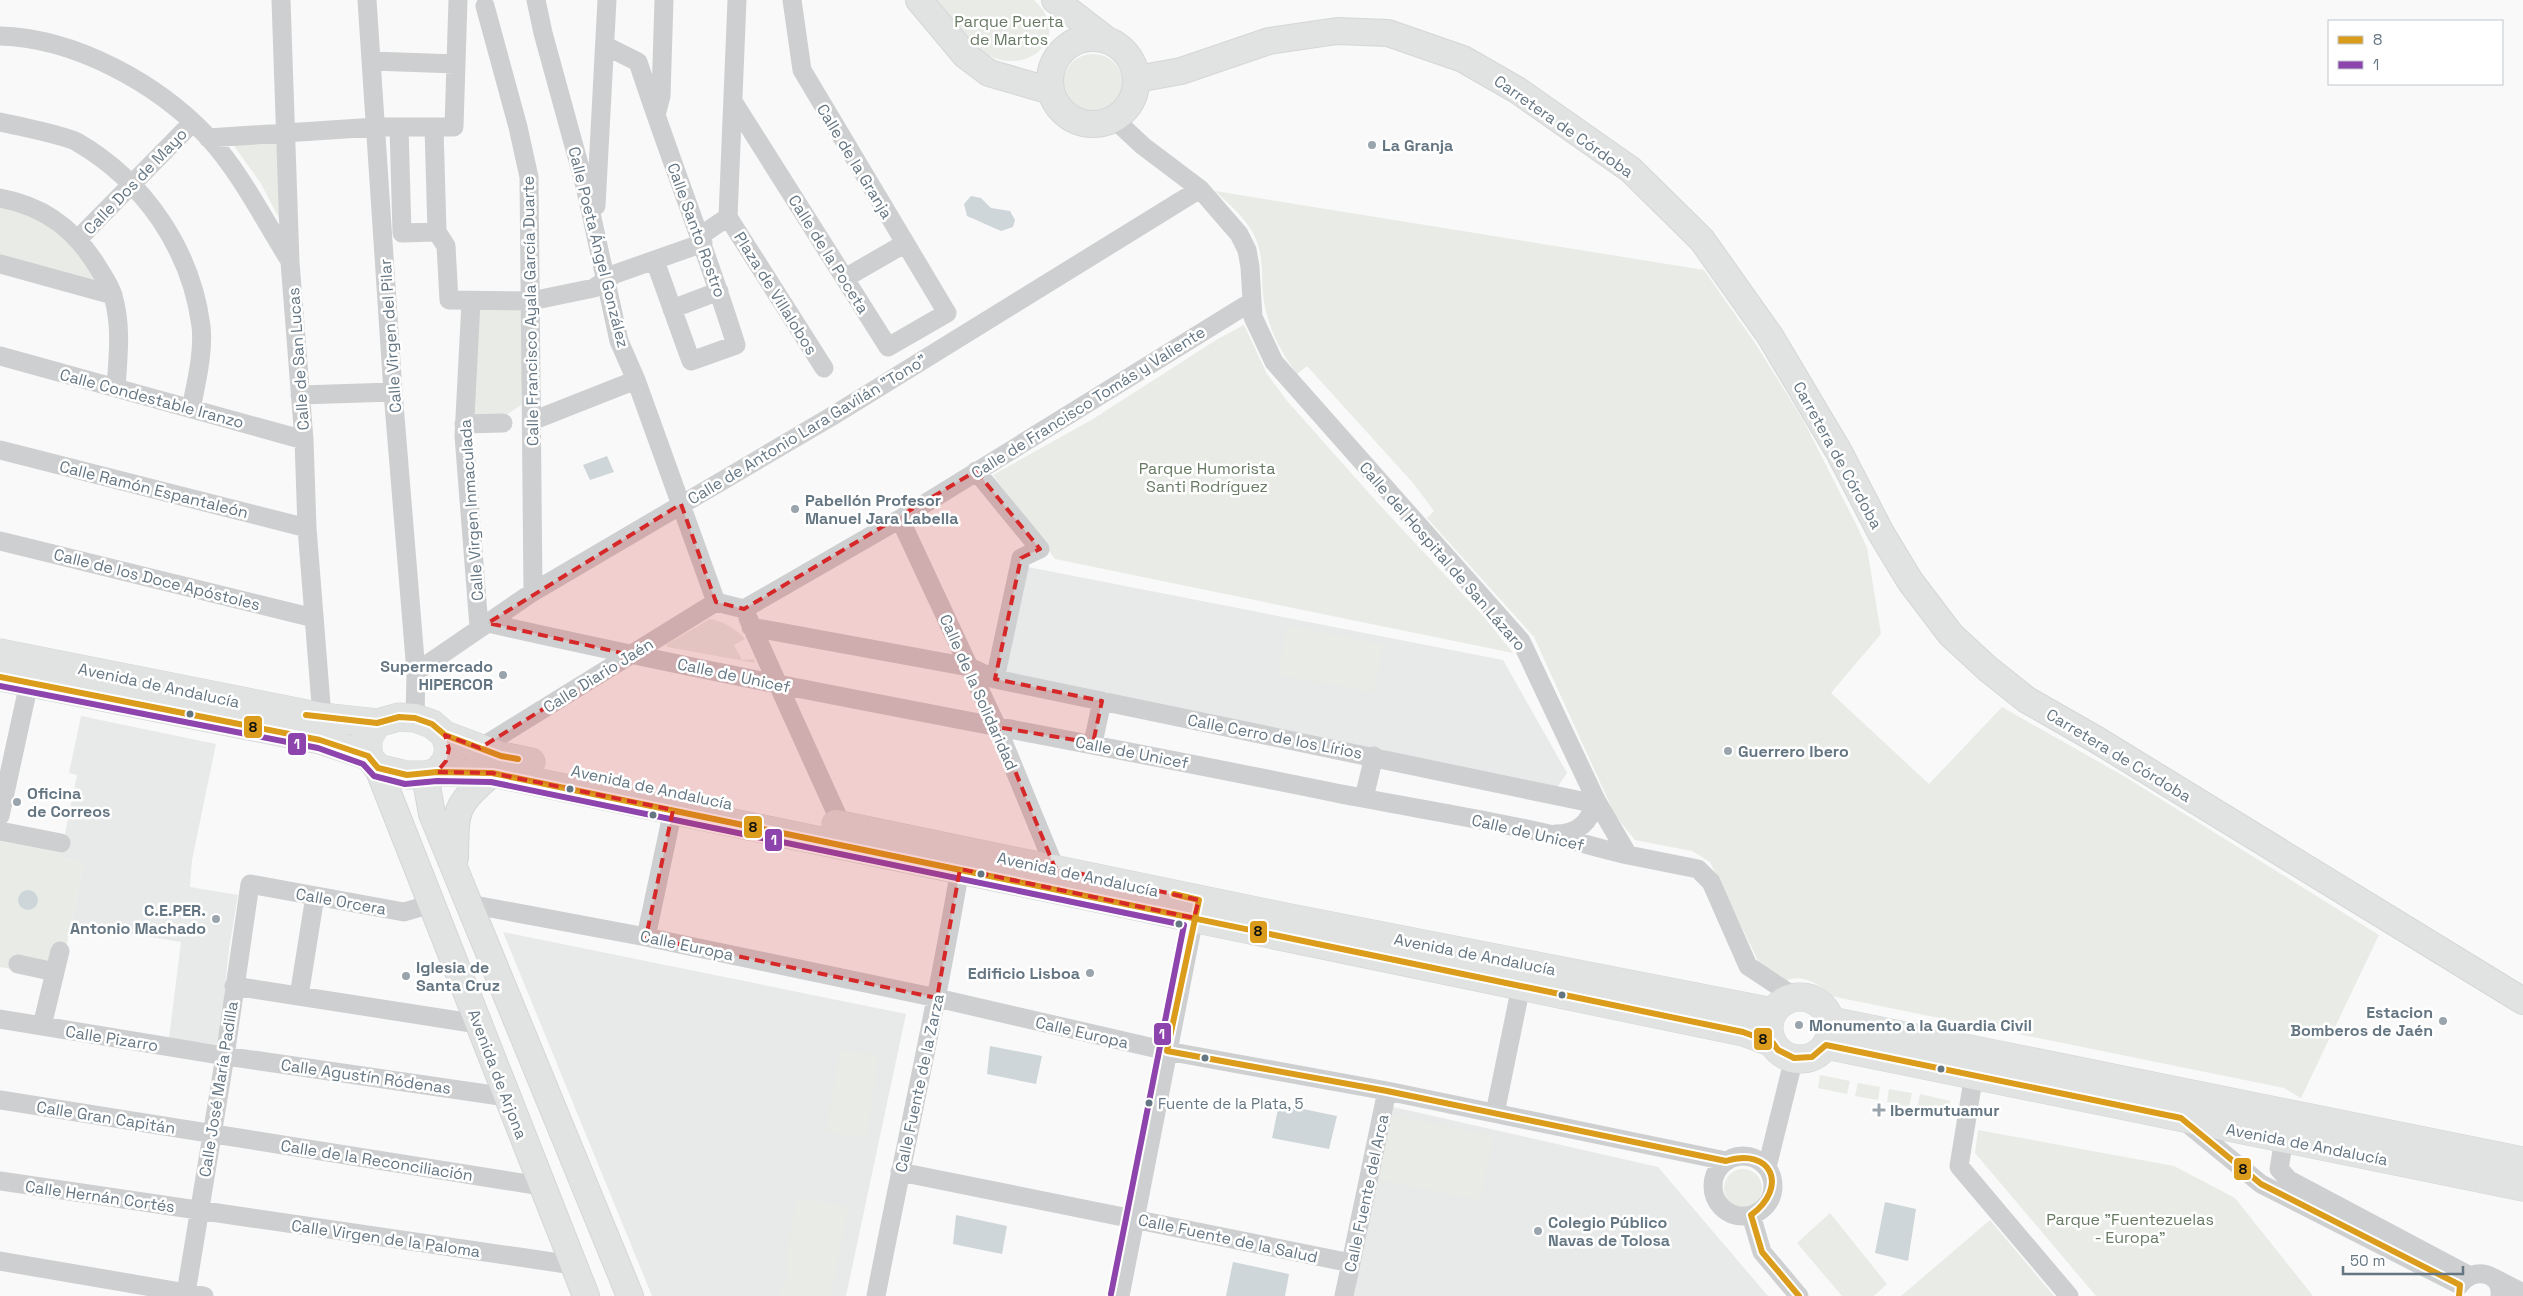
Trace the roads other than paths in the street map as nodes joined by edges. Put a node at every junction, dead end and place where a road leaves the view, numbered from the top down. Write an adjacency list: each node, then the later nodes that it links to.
1 (281, 0): 29 (street, Calle de San Lucas)
2 (367, 0): 17 (street, Calle Virgen del Pilar)
3 (458, 0): 12 (street)
4 (536, 0): 35 (street, Calle Poeta Ángel González)
5 (607, 0): 15 (street)
6 (664, 0): 22 (street)
7 (737, 0): 21 (street)
8 (792, 0): 39 (street, Calle de la Granja)
9 (919, 0): 20 (main road)
10 (1054, 0): 14 (main road); 16 (main road)
11 (490, 3): 12 (street); 47 (street, Calle Francisco Ayala García Duarte)
12 (458, 20): 18 (street)
13 (0, 36): 25 (street)
14 (1107, 40): 16 (main road); 19 (main road)
15 (606, 46): 22 (street, Calle Santo Rostro); 35 (street)
16 (1061, 52): 20 (main road)
17 (372, 61): 18 (street); 26 (street, Calle Virgen del Pilar)
18 (456, 64): 28 (street)
19 (1136, 79): 23 (main road); 119 (main road, Carretera de Córdoba)
20 (1051, 90): 23 (main road)
21 (734, 103): 34 (street); 43 (street, Calle de la Poceta)
22 (656, 117): 38 (street, Calle Santo Rostro)
23 (1114, 119): 32 (street, Calle del Hospital de San Lázaro)
24 (0, 122): 31 (street)
25 (192, 123): 30 (street); 31 (street, Calle Dos de Mayo)
26 (376, 127): 27 (street); 29 (street); 56 (street, Calle Virgen del Pilar)
27 (400, 127): 28 (street); 36 (street)
28 (434, 127): 36 (street)
29 (285, 132): 30 (street); 41 (street, Calle de San Lucas)
30 (208, 138): 41 (street)
31 (132, 184): 37 (street, Calle Dos de Mayo); 58 (street)
32 (1200, 189): 49 (street, Calle del Hospital de San Lázaro); 65 (street, Calle de Antonio Lara Gavilán "Tono")
33 (0, 198): 37 (street)
34 (728, 217): 38 (street); 53 (street, Plaza de Villalobos)
35 (595, 230): 44 (street, Calle Poeta Ángel González)
36 (437, 232): 48 (street)
37 (79, 238): 46 (street)
38 (702, 240): 40 (street); 45 (street, Calle Santo Rostro)
39 (904, 244): 43 (street); 51 (street, Calle de la Granja)
40 (655, 261): 44 (street); 50 (street)
41 (290, 262): 57 (street, Calle de San Lucas)
42 (0, 264): 46 (street)
43 (845, 278): 51 (street, Calle de la Poceta)
44 (605, 279): 47 (street); 54 (street, Calle Poeta Ángel González)
45 (719, 291): 50 (street); 50 (street, Calle Santo Rostro)
46 (113, 295): 55 (street)
47 (531, 301): 48 (street); 59 (street, Calle Francisco Ayala García Duarte)
48 (471, 302): 61 (street, Calle Virgen Inmaculada)
49 (1251, 302): 64 (street, Calle de Francisco Tomás y Valiente); 95 (street, Calle del Hospital de San Lázaro)
50 (672, 309)
51 (947, 312)
52 (0, 356): 55 (street, Calle Condestable Iranzo)
53 (824, 368)
54 (636, 380): 59 (street); 65 (street, Calle Poeta Ángel González)
55 (116, 388): 58 (street, Calle Condestable Iranzo)
56 (393, 392): 57 (street); 77 (street, Calle Virgen del Pilar)
57 (300, 395): 62 (street, Calle de San Lucas)
58 (191, 409): 62 (street, Calle Condestable Iranzo)
59 (532, 421): 69 (street, Calle Francisco Ayala García Duarte)
60 (503, 423): 61 (street)
61 (464, 424): 73 (street, Calle Virgen Inmaculada)
62 (304, 440): 67 (street, Calle de San Lucas)
63 (0, 450): 67 (street, Calle Ramón Espantaleón)
64 (976, 471): 66 (street, Calle de Francisco Tomás y Valiente); 79 (street)
65 (681, 504): 69 (street, Calle de Antonio Lara Gavilán "Tono"); 70 (street, Calle Poeta Ángel González)
66 (900, 518): 72 (street, Calle de Francisco Tomás y Valiente); 76 (street, Calle de la Solidaridad)
67 (307, 528): 71 (street, Calle de San Lucas)
68 (0, 540): 71 (street, Calle de los Doce Apóstoles)
69 (533, 592): 73 (street, Calle de Antonio Lara Gavilán "Tono")
70 (716, 602): 72 (street); 75 (street, Calle Diario Jaén)
71 (314, 618): 83 (street, Calle de San Lucas)
72 (748, 618): 76 (street, Calle Cerro de los Lírios); 81 (street)
73 (484, 625): 75 (street, Calle de Unicef); 77 (street, Calle de Antonio Lara Gavilán "Tono")
74 (0, 653): 83 (main road, Avenida de Andalucía)
75 (634, 653): 81 (street, Calle de Unicef); 89 (street, Calle Diario Jaén)
76 (969, 667): 79 (street, Calle Cerro de los Lírios); 86 (street, Calle de la Solidaridad)
77 (416, 672): 84 (street, Calle Virgen del Pilar)
78 (0, 677): 80 (main road, Avenida de Andalucía)
79 (995, 679): 82 (street, Calle Cerro de los Lírios)
80 (29, 683): 91 (main road, Avenida de Andalucía); 97 (street)
81 (776, 684): 86 (street, Calle de Unicef); 98 (street)
82 (1102, 701): 88 (street); 90 (street, Calle Cerro de los Lírios)
83 (322, 717): 85 (main road, Avenida de Andalucía)
84 (414, 718): 85 (main road); 87 (main road)
85 (377, 723): 91 (main road)
86 (997, 727): 88 (street, Calle de Unicef); 104 (street, Calle de la Solidaridad)
87 (445, 735): 89 (main road, Avenida de Andalucía); 92 (main road)
88 (1093, 743): 94 (street, Calle de Unicef)
89 (480, 748): 98 (main road, Avenida de Andalucía)
90 (1374, 756): 94 (street); 95 (street, Calle Cerro de los Lírios)
91 (373, 762): 92 (main road); 108 (main road, Avenida de Arjona)
92 (431, 773): 93 (main road, Avenida de Andalucía); 103 (main road)
93 (492, 773): 96 (main road, Avenida de Andalucía); 103 (main road)
94 (1364, 798): 100 (street, Calle de Unicef)
95 (1590, 801): 100 (street); 102 (street, Calle del Hospital de San Lázaro)
96 (674, 810): 105 (main road, Avenida de Andalucía); 111 (street)
97 (0, 816)
98 (842, 826): 104 (main road, Avenida de Andalucía)
99 (0, 831): 101 (street)
100 (1549, 834): 102 (street, Calle de Unicef)
101 (61, 843)
102 (1628, 855): 120 (street)
103 (454, 866): 109 (main road)
104 (1055, 868): 110 (main road, Avenida de Andalucía)
105 (960, 869): 110 (main road, Avenida de Andalucía); 118 (street, Calle Fuente de la Zarza)
106 (250, 884): 107 (street, Calle Orcera); 115 (street, Calle José María Padilla)
107 (315, 896): 108 (street, Calle Orcera); 117 (street)
108 (432, 904): 122 (main road, Avenida de Arjona)
109 (469, 904): 111 (street, Calle Europa); 154 (main road)
110 (1196, 909): 116 (main road, Avenida de Andalucía); 120 (main road, Avenida de Andalucía); 125 (street)
111 (646, 936): 118 (street, Calle Europa)
112 (60, 951): 114 (street)
113 (18, 964): 114 (street)
114 (55, 972): 123 (street)
115 (234, 986): 117 (street); 127 (street, Calle José María Padilla)
116 (1521, 986): 126 (main road, Avenida de Andalucía); 132 (street)
117 (299, 996): 122 (street)
118 (937, 998): 125 (street, Calle Europa); 139 (street, Calle Fuente de la Zarza)
119 (2523, 1002)
120 (1784, 1004): 124 (main road); 126 (main road)
121 (0, 1019): 123 (street, Calle Pizarro)
122 (478, 1024): 130 (main road, Avenida de Arjona)
123 (42, 1026): 127 (street, Calle Pizarro)
124 (1828, 1033): 126 (main road); 128 (main road, Avenida de Andalucía); 137 (main road, Avenida de Andalucía)
125 (1167, 1051): 129 (street, Calle Europa); 145 (street)
126 (1783, 1051): 138 (street)
127 (225, 1056): 130 (street, Calle Agustín Ródenas); 134 (street, Calle José María Padilla)
128 (1974, 1074): 133 (main road, Avenida de Andalucía); 159 (street)
129 (1387, 1091): 132 (street, Calle Europa); 147 (street, Calle Fuente del Arca)
130 (506, 1097): 141 (main road, Avenida de Arjona)
131 (0, 1100): 134 (street, Calle Gran Capitán)
132 (1495, 1113): 136 (street, Calle Europa)
133 (2181, 1118): 135 (main road, Avenida de Andalucía); 150 (street)
134 (212, 1134): 141 (street, Calle de la Reconciliación); 143 (street, Calle José María Padilla)
135 (2284, 1139): 142 (main road, Avenida de Andalucía); 150 (street)
136 (1726, 1161): 138 (street); 144 (street)
137 (2523, 1162)
138 (1767, 1167): 144 (street)
139 (900, 1172): 145 (street, Calle Fuente de la Salud); 155 (street, Calle Fuente de la Zarza)
140 (0, 1182): 143 (street, Calle Hernán Cortés)
141 (541, 1186): 148 (main road, Avenida de Arjona)
142 (2523, 1187)
143 (200, 1211): 148 (street, Calle Virgen de la Paloma); 152 (street, Calle José María Padilla)
144 (1752, 1215): 158 (street)
145 (1134, 1219): 147 (street, Calle Fuente de la Salud); 156 (street)
146 (0, 1261): 152 (street)
147 (1351, 1263): 157 (street, Calle Fuente del Arca)
148 (573, 1265): 153 (main road, Avenida de Arjona)
149 (2494, 1278): 150 (street); 151 (street); 160 (street)
150 (2462, 1286)
151 (2523, 1293)
152 (195, 1295)
153 (586, 1296)
154 (630, 1296)
155 (876, 1296)
156 (1120, 1296)
157 (1344, 1296)
158 (1799, 1296)
159 (2069, 1296)
160 (2500, 1296)

